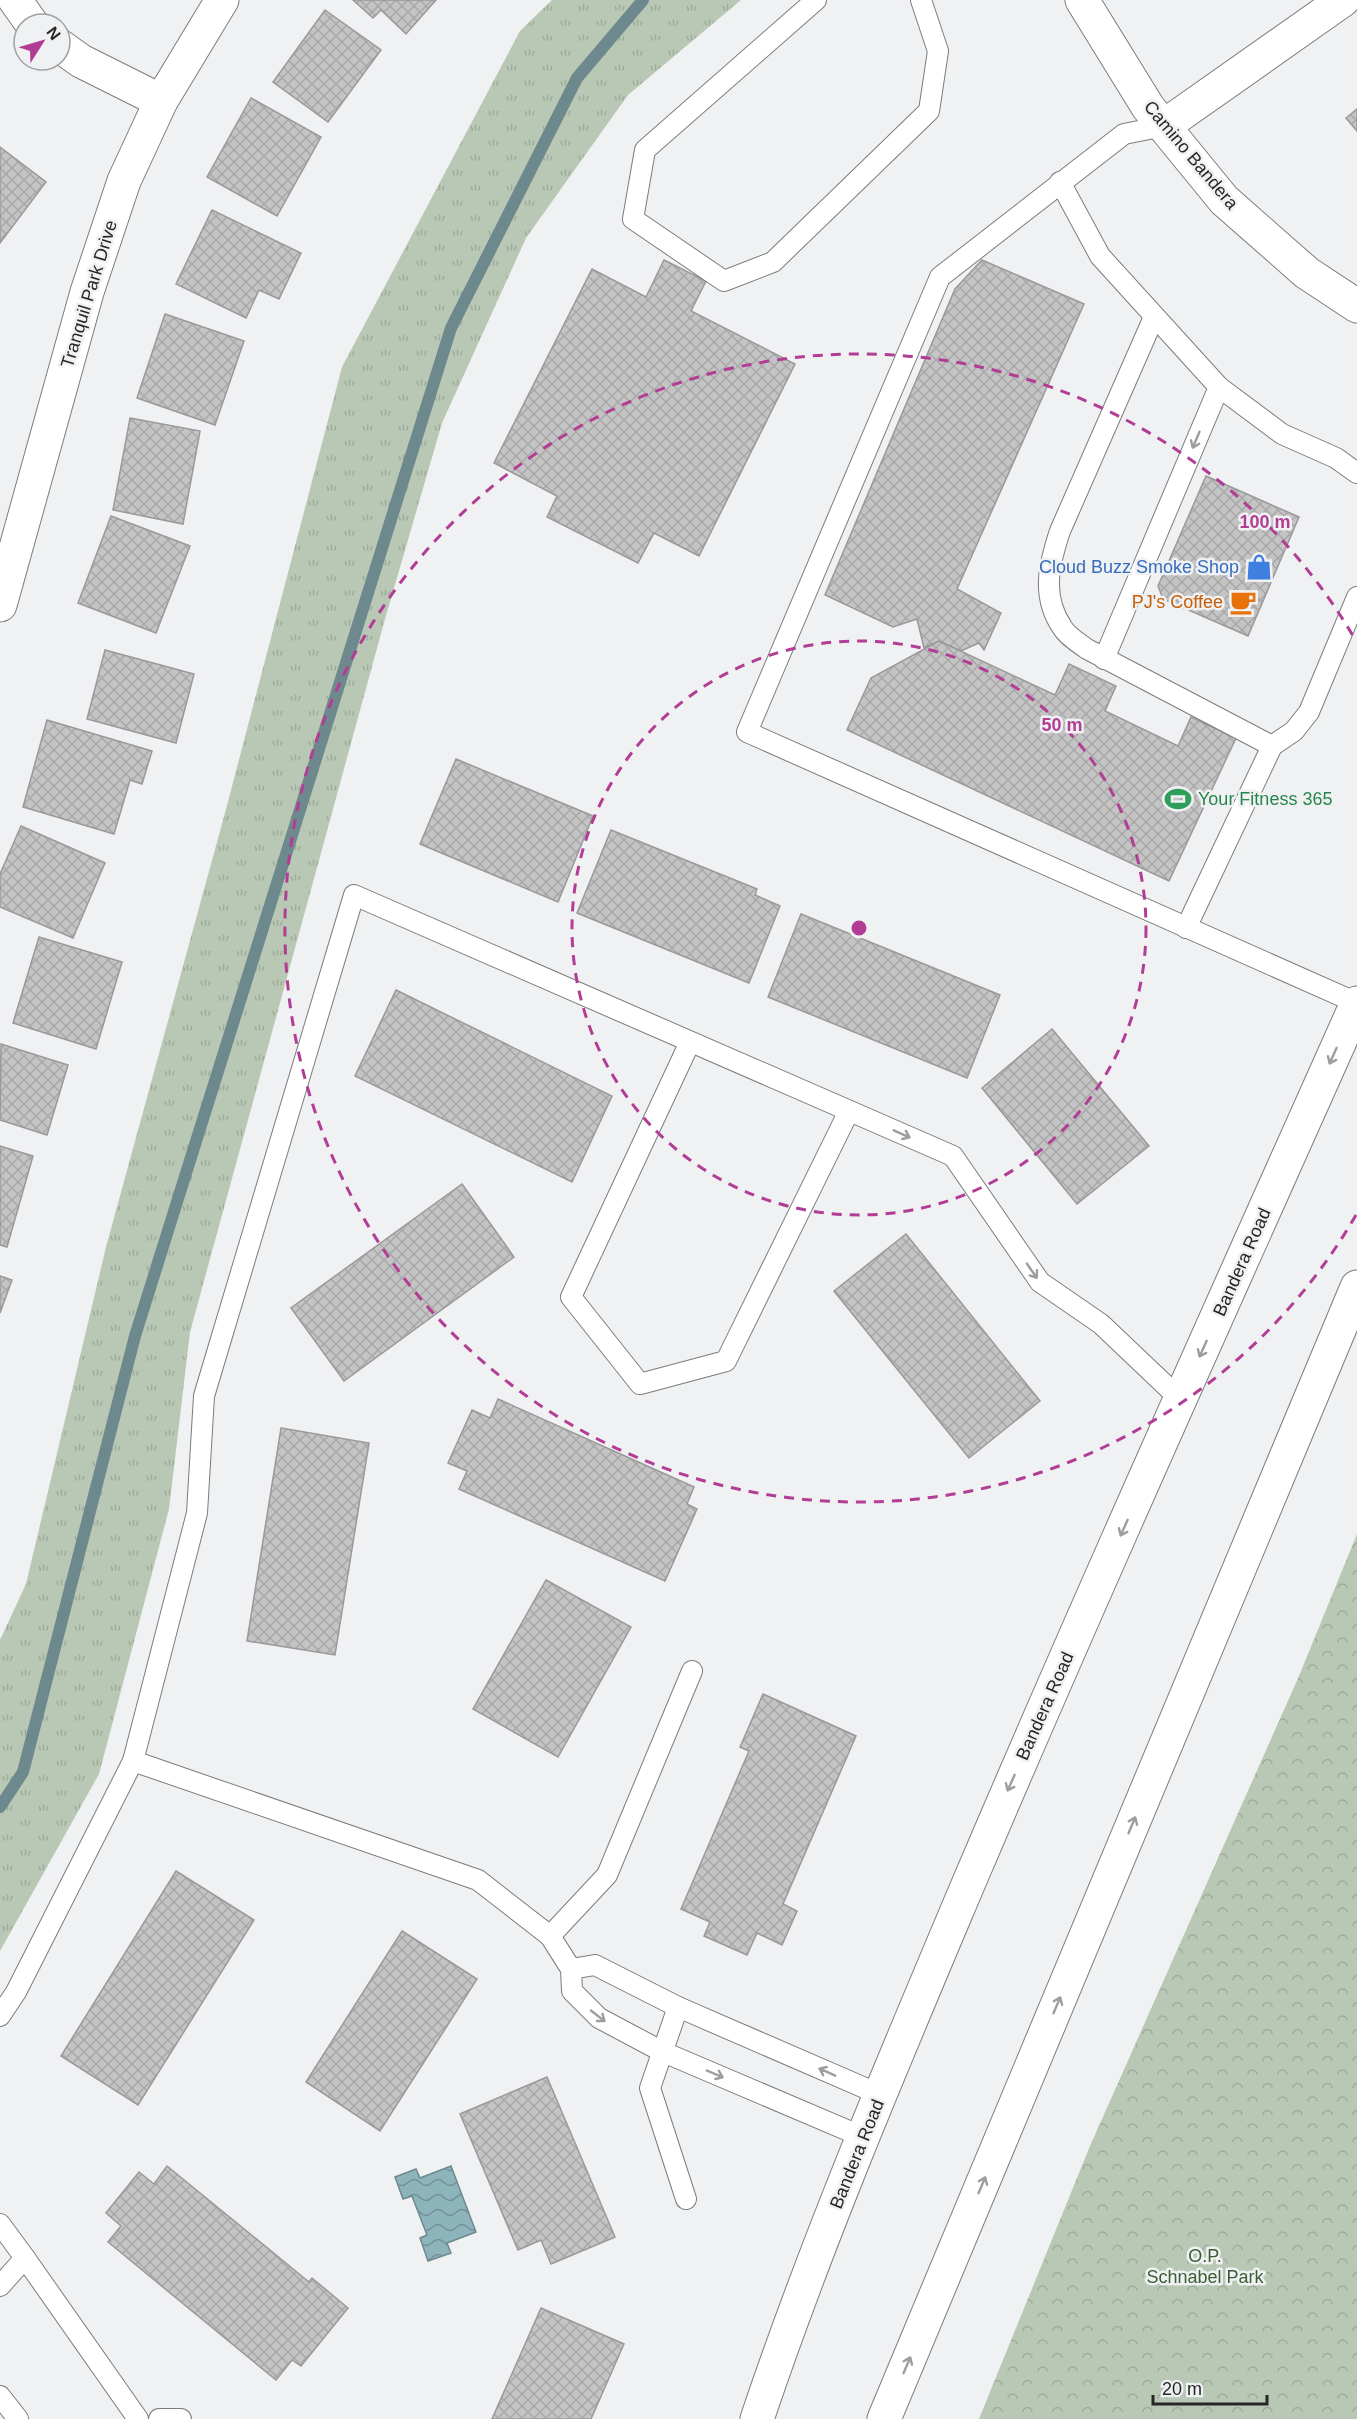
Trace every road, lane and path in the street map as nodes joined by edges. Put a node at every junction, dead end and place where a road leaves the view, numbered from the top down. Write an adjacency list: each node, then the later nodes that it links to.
1 (222, 0): 7 (main road, Tranquil Park Drive)
2 (816, 0): 3 (lane)
3 (921, 0)
4 (1082, 0): 8 (main road, Camino Bandera)
5 (1343, 0): 8 (main road)
6 (72, 55): 7 (main road)
7 (161, 101): 15 (main road, Tranquil Park Drive)
8 (1164, 126): 9 (lane); 10 (main road, Camino Bandera)
9 (1060, 182): 11 (lane); 18 (lane)
10 (1357, 306)
11 (1154, 317): 12 (lane); 16 (lane)
12 (1219, 387): 13 (lane); 16 (lane, one-way to 16)
13 (1357, 473)
14 (1357, 597): 17 (lane)
15 (0, 605)
16 (1104, 659): 17 (lane)
17 (1272, 746): 18 (lane)
18 (1186, 928): 19 (lane)
19 (1357, 1003): 23 (main road, Bandera Road, one-way to 23)
20 (690, 1042): 21 (lane); 21 (lane); 25 (lane)
21 (849, 1111): 23 (lane, one-way to 23)
22 (1357, 1287): 43 (main road, one-way to 22)
23 (1181, 1400): 31 (main road, Bandera Road, one-way to 31)
24 (692, 1671): 26 (lane)
25 (134, 1761): 26 (lane); 29 (lane)
26 (550, 1936): 27 (lane)
27 (571, 1969): 28 (lane); 30 (lane, one-way to 30)
28 (678, 2007): 30 (lane); 31 (lane, one-way to 28)
29 (0, 2016)
30 (661, 2051): 32 (lane, one-way to 32); 33 (lane)
31 (880, 2095): 32 (main road, Bandera Road)
32 (863, 2137): 42 (main road, Bandera Road)
33 (686, 2199)
34 (0, 2224): 35 (lane)
35 (25, 2258): 36 (lane); 39 (lane)
36 (0, 2286)
37 (0, 2396): 38 (lane)
38 (18, 2419)
39 (138, 2419)
40 (159, 2419): 41 (lane)
41 (181, 2419)
42 (757, 2419)
43 (884, 2419)

